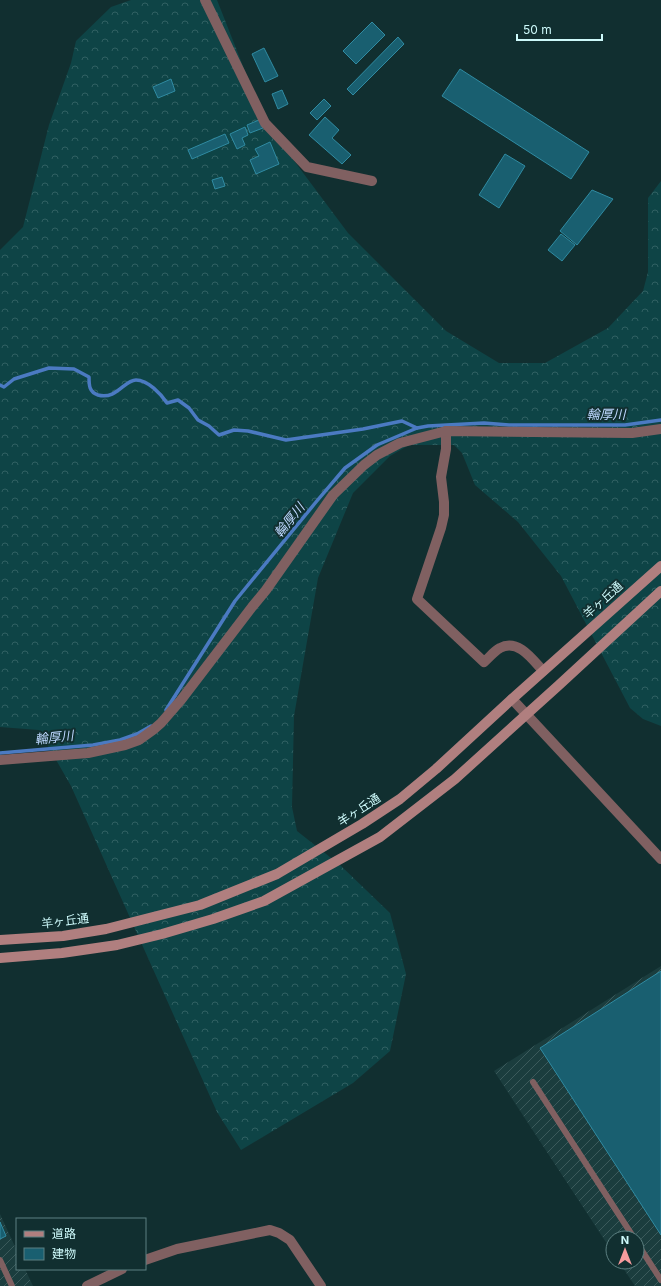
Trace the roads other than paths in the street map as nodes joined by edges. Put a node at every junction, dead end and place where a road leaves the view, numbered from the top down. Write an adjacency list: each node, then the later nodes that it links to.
1 (205, 0): 2 (street)
2 (372, 181)
3 (661, 429): 4 (street)
4 (446, 432): 7 (street); 10 (street)
5 (661, 566): 7 (main road, 羊ヶ丘通)
6 (661, 591): 9 (main road)
7 (543, 671): 8 (main road, 羊ヶ丘通)
8 (512, 699): 9 (street); 12 (main road, 羊ヶ丘通)
9 (527, 715): 11 (street); 13 (main road)
10 (0, 760)
11 (661, 858)
12 (0, 940)
13 (0, 958)
14 (533, 1082): 15 (lane)
15 (629, 1230)
16 (645, 1255): 20 (lane)
17 (0, 1260): 21 (lane)
18 (146, 1260): 23 (street)
19 (120, 1270): 22 (street)
20 (661, 1280)
21 (12, 1286)
22 (87, 1286)
23 (321, 1286)

